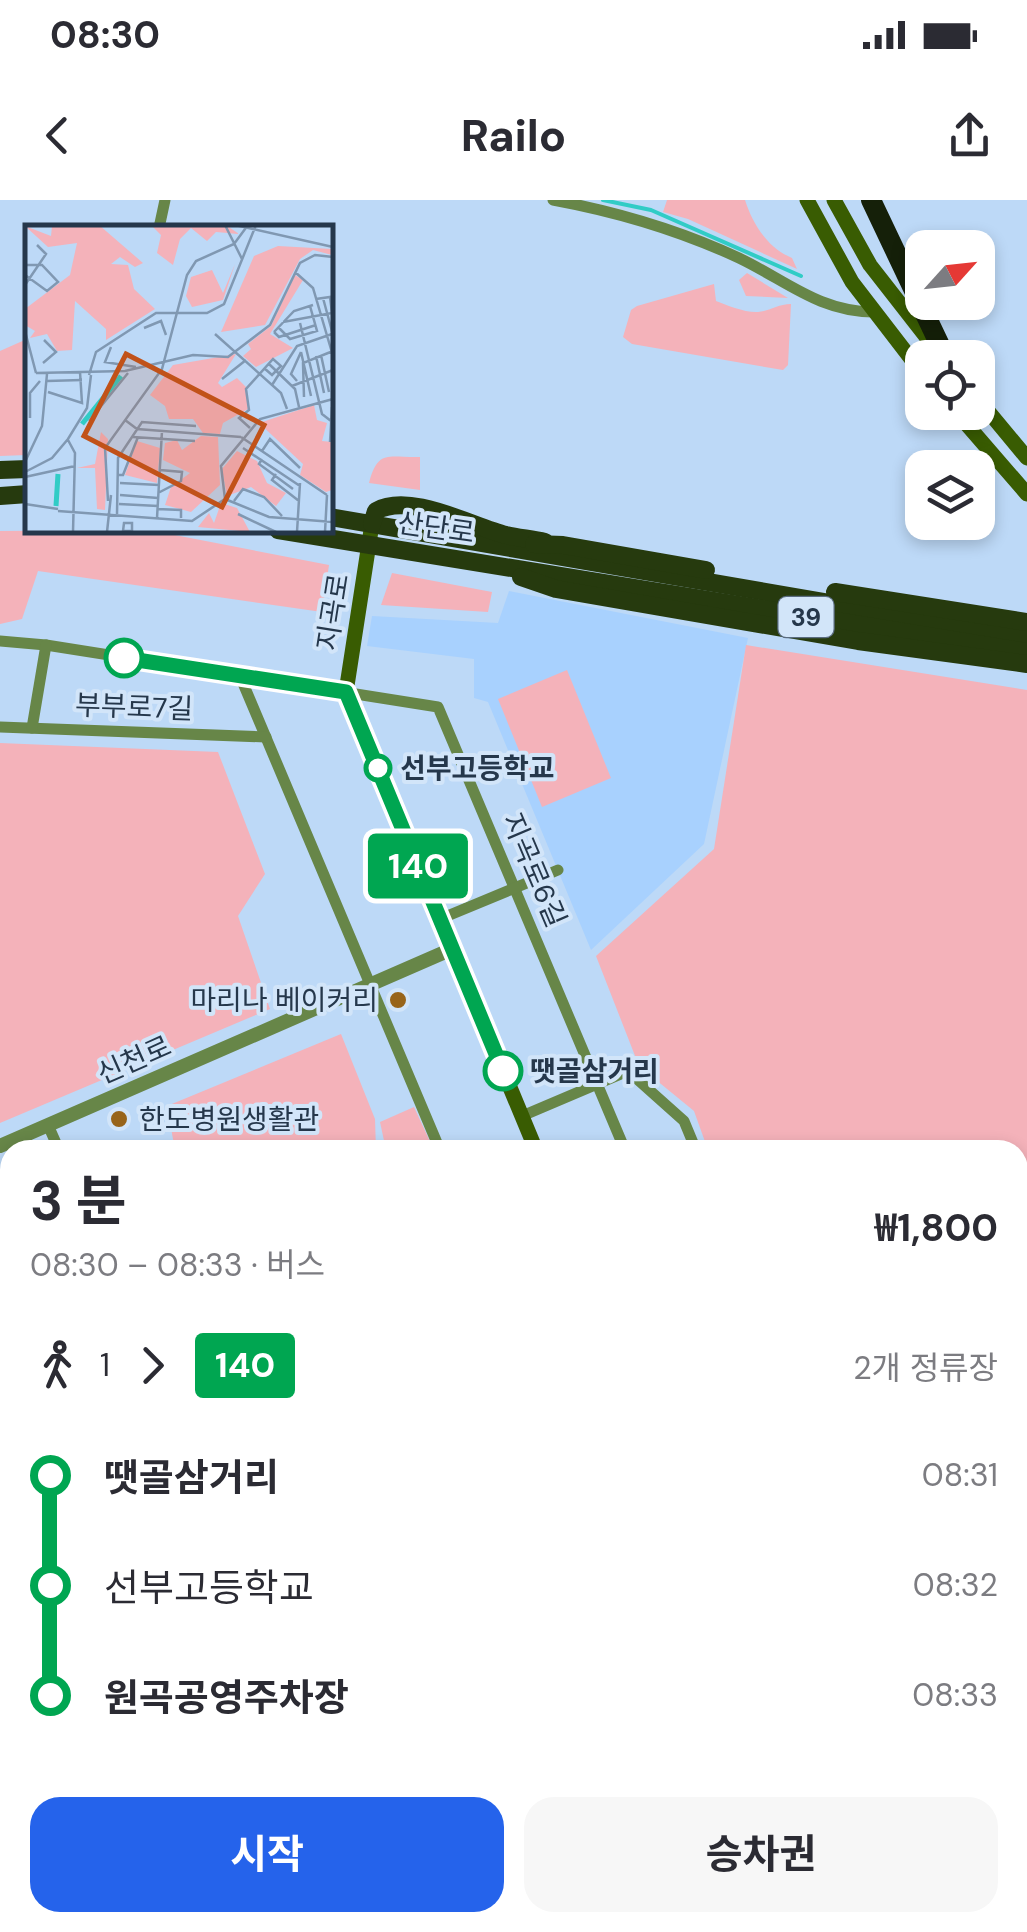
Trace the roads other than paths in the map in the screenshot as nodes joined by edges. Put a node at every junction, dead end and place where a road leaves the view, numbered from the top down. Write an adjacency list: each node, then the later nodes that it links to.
1 (165, 200): 6 (street)
2 (554, 200): 7 (street)
3 (807, 200): 7 (main road)
4 (834, 200): 8 (main road)
5 (871, 200): 9 (highway)
6 (160, 225)
7 (874, 312): 10 (main road)
8 (930, 340)
9 (936, 340)
10 (905, 351)
11 (995, 419): 13 (main road)
12 (972, 430): 17 (main road)
13 (1027, 458)
14 (25, 469): 15 (main road)
15 (0, 470)
16 (25, 494): 18 (main road)
17 (1027, 494)
18 (0, 496)
19 (332, 517): 20 (main road, 산단로 / 39)
20 (372, 524): 22 (main road); 23 (main road, 지곡로); 24 (main road, 산단로 / 39)
21 (289, 532): 23 (main road, 산단로 / 39)
22 (563, 545): 24 (main road); 26 (main road)
23 (368, 546): 24 (main road, 산단로 / 39); 33 (main road, 지곡로)
24 (464, 550): 25 (main road, 산단로 / 39); 31 (main road)
25 (588, 571): 27 (main road, 39); 30 (main road, 39)
26 (1027, 622)
27 (1027, 637)
28 (0, 641): 29 (street)
29 (46, 646): 32 (street); 35 (street)
30 (1027, 652)
31 (1027, 664)
32 (240, 676): 33 (street); 36 (street)
33 (346, 692): 38 (street, 지곡로6길); 39 (main road, 지곡로)
34 (0, 728): 35 (street, 부부로7길)
35 (32, 728): 36 (street, 부부로7길)
36 (266, 737): 41 (street)
37 (558, 870): 38 (street)
38 (515, 888): 39 (street); 42 (street, 지곡로6길)
39 (440, 919): 40 (main road, 지곡로)
40 (452, 949): 41 (street, 신천로); 43 (main road, 지곡로)
41 (370, 984): 44 (street, 신천로); 47 (street)
42 (597, 1084): 43 (street); 49 (street, 지곡로6길); 50 (street)
43 (522, 1116): 48 (main road, 지곡로)
44 (48, 1124): 45 (street, 신천로); 46 (street)
45 (13, 1140)
46 (55, 1140)
47 (436, 1140)
48 (532, 1140)
49 (621, 1140)
50 (692, 1140)

